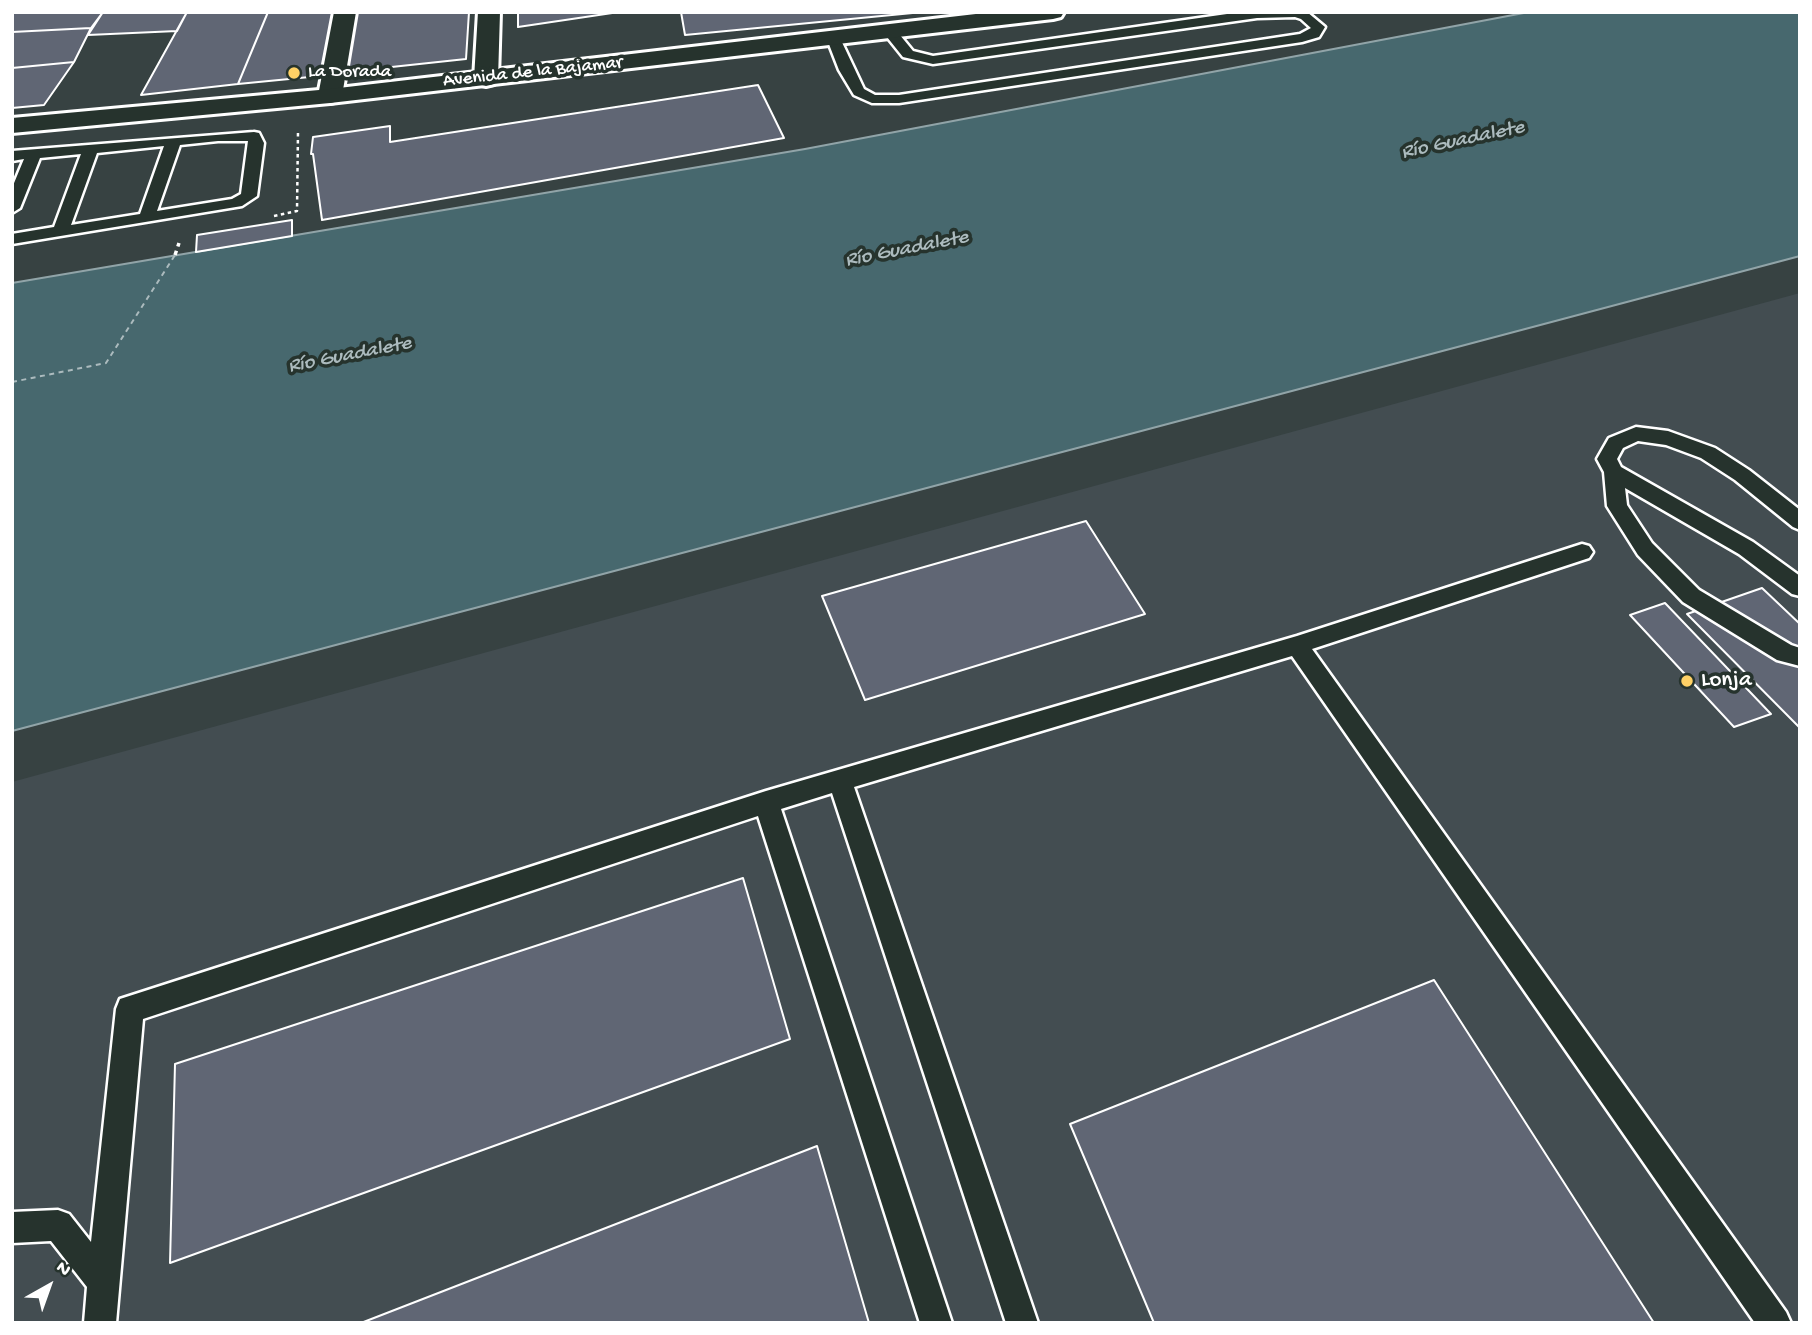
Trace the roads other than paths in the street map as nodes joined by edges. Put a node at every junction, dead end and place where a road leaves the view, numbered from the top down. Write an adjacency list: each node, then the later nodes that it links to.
1 (345, 12): 7 (street)
2 (489, 12): 6 (street)
3 (1053, 12): 4 (street, Avenida de la Bajamar)
4 (890, 32): 5 (street, Avenida de la Bajamar); 5 (lane)
5 (834, 39): 6 (street, Avenida de la Bajamar)
6 (486, 79): 7 (street, Avenida de la Bajamar)
7 (330, 96): 8 (street, Avenida de la Bajamar)
8 (12, 126)
9 (174, 141): 10 (lane); 14 (lane); 14 (lane)
10 (91, 149): 11 (lane); 15 (lane)
11 (34, 154): 12 (lane); 13 (lane)
12 (12, 156)
13 (12, 208)
14 (146, 219): 15 (lane)
15 (60, 232): 16 (lane)
16 (12, 239)
17 (1614, 472): 18 (lane); 20 (lane); 22 (lane)
18 (1800, 522)
19 (1582, 552): 21 (lane)
20 (1800, 588)
21 (1297, 645): 23 (lane); 30 (lane)
22 (1800, 657)
23 (840, 780): 24 (lane); 29 (lane)
24 (766, 802): 26 (lane); 28 (lane)
25 (12, 1228): 26 (lane)
26 (103, 1282): 27 (lane)
27 (100, 1323)
28 (936, 1323)
29 (1022, 1323)
30 (1775, 1323)

